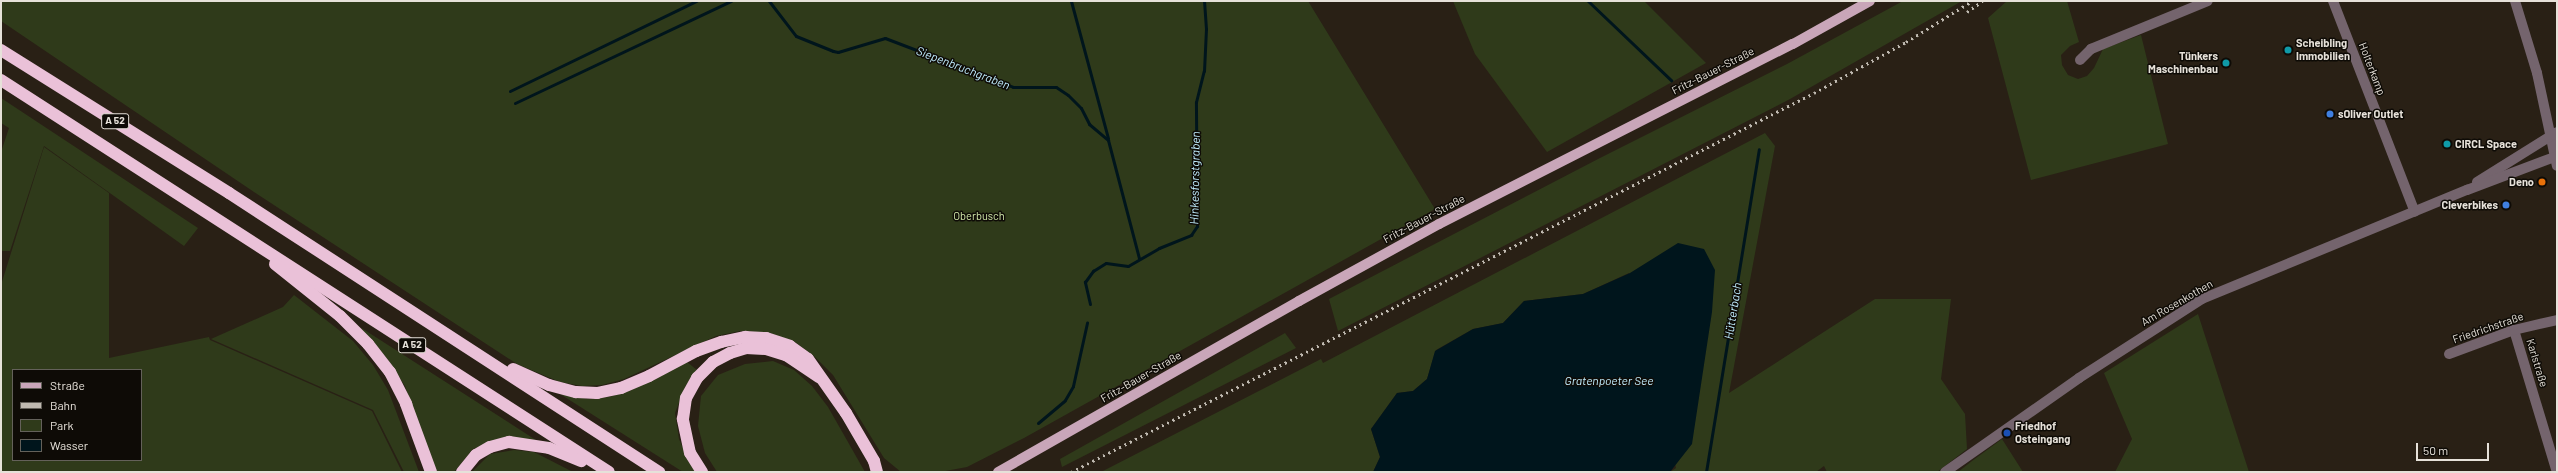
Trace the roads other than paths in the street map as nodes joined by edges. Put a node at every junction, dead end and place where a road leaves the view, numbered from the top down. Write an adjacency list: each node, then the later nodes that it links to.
1 (1870, 1): 25 (main road, Fritz-Bauer-Straße)
2 (2208, 1): 6 (street)
3 (2333, 1): 11 (street, Holterkamp)
4 (2515, 1): 8 (street)
5 (1, 50): 16 (highway, A 52)
6 (2080, 60)
7 (1, 80): 12 (highway, A 52)
8 (2554, 134): 9 (street); 10 (street, Am Rosenkothen)
9 (2556, 160): 10 (street, Am Rosenkothen)
10 (2467, 190): 11 (street, Am Rosenkothen)
11 (2415, 212): 26 (street, Am Rosenkothen)
12 (221, 221): 19 (highway, A 52); 20 (highway)
13 (2557, 320): 14 (street, Friedrichstraße)
14 (2514, 330): 15 (street, Friedrichstraße); 27 (street, Karlstraße)
15 (2449, 354)
16 (483, 356): 17 (highway); 22 (highway, A 52)
17 (824, 380): 18 (highway); 23 (highway)
18 (875, 467): 24 (highway)
19 (606, 470): 21 (highway)
20 (431, 472)
21 (462, 472)
22 (659, 472)
23 (702, 472)
24 (885, 472)
25 (998, 472)
26 (1945, 472)
27 (2557, 472)

